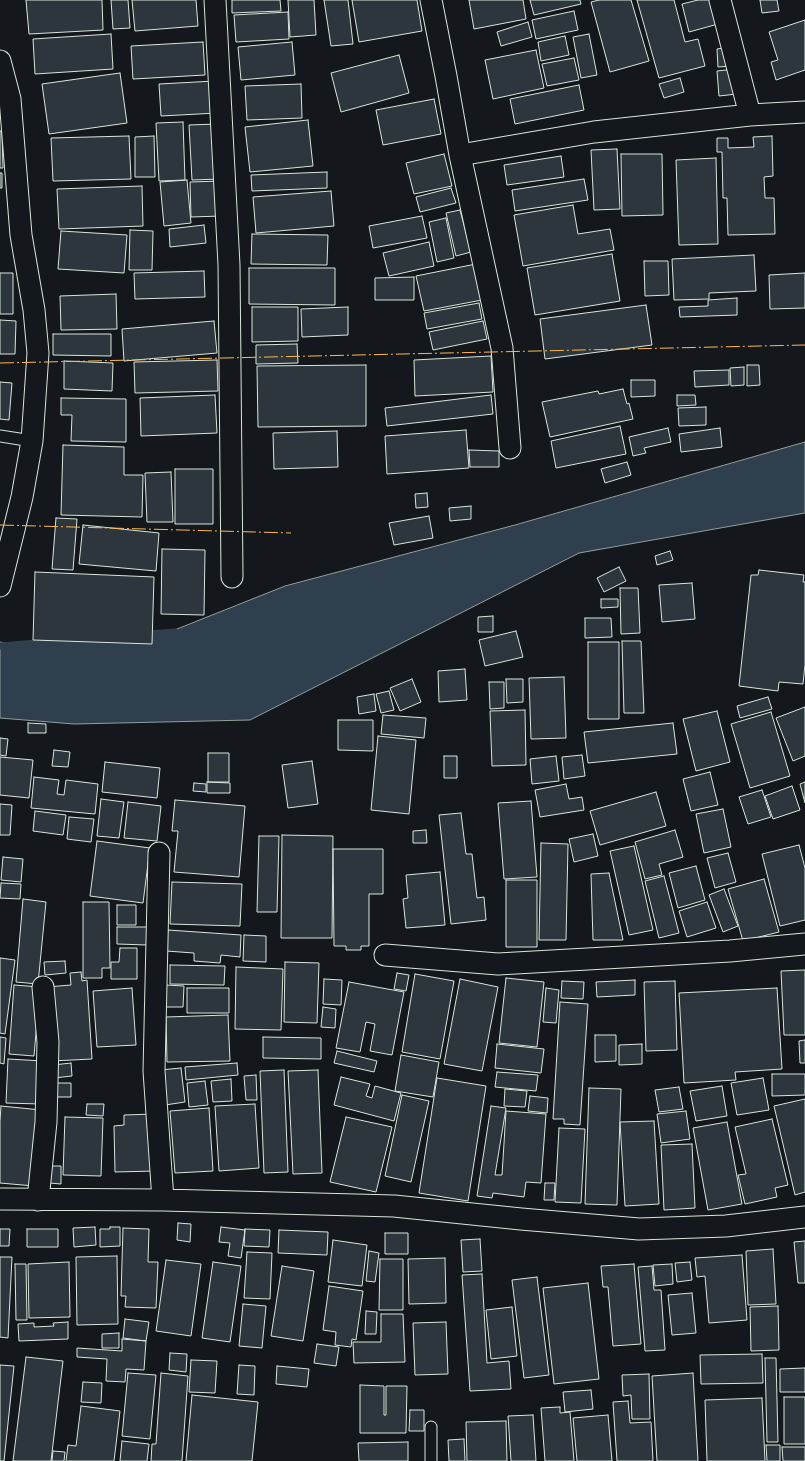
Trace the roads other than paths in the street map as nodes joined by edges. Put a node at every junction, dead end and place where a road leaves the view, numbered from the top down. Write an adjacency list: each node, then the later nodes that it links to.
1 (215, 0): 11 (street)
2 (432, 0): 7 (street)
3 (720, 0): 6 (street)
4 (0, 61): 9 (street)
5 (805, 112): 6 (street)
6 (750, 115): 7 (street)
7 (460, 155): 10 (street)
8 (0, 436): 9 (lane)
9 (32, 441): 12 (street)
10 (510, 448)
11 (232, 577)
12 (0, 586)
13 (160, 853): 19 (street)
14 (805, 944): 15 (street)
15 (385, 955)
16 (43, 987): 18 (street)
17 (0, 1199): 18 (street)
18 (38, 1200): 19 (street)
19 (163, 1200): 20 (street)
20 (805, 1217)
21 (431, 1427): 22 (lane)
22 (431, 1461)

